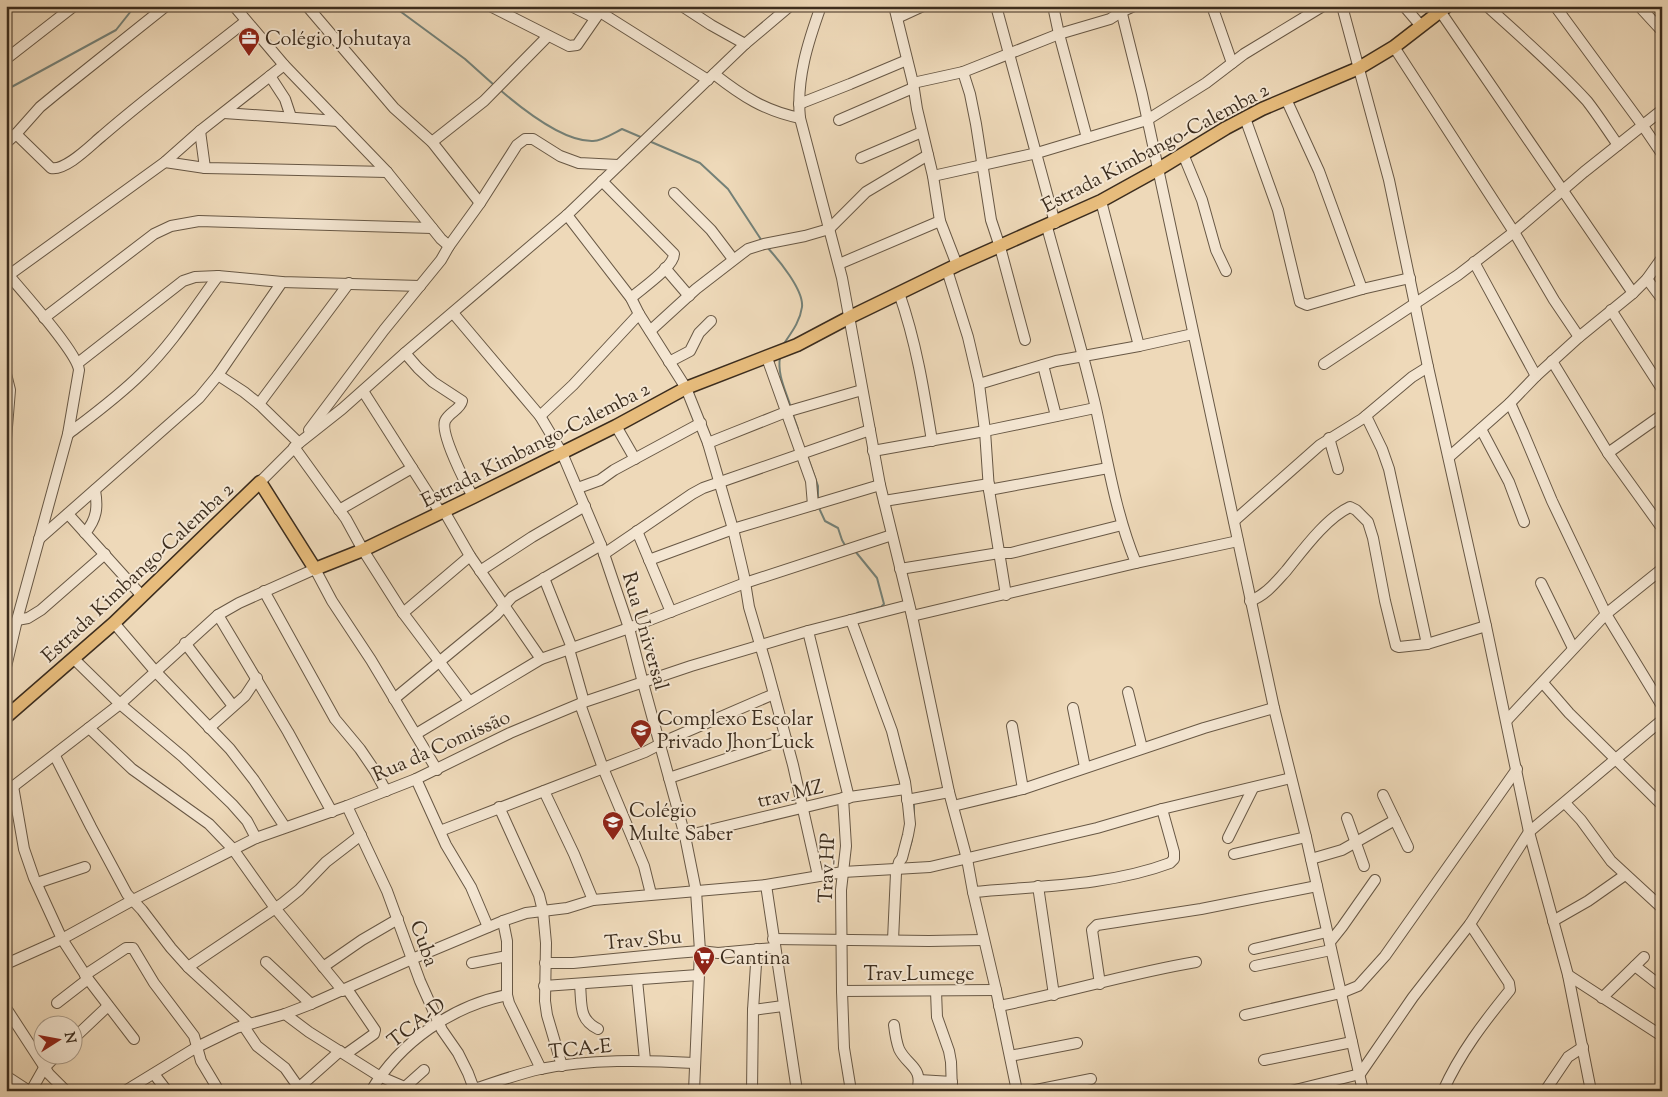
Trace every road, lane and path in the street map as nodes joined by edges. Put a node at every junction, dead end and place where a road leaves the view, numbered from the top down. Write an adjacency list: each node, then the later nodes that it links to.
1 (74, 6): 34 (street)
2 (166, 6): 56 (street)
3 (234, 6): 26 (street)
4 (307, 6): 58 (street)
5 (490, 6): 30 (street)
6 (571, 6): 24 (street)
7 (682, 6): 31 (street)
8 (821, 6): 44 (street)
9 (894, 6): 25 (street)
10 (923, 6): 25 (street)
11 (996, 6): 33 (street)
12 (1054, 6): 29 (street)
13 (1134, 6): 22 (street)
14 (1212, 6): 36 (street)
15 (1323, 6): 36 (street)
16 (1342, 6): 38 (street)
17 (1404, 6): 27 (street)
18 (1487, 6): 60 (street)
19 (1555, 6): 53 (street)
20 (1639, 6): 28 (street)
21 (782, 8): 31 (street)
22 (1120, 9): 29 (street); 52 (street)
23 (1444, 9): 27 (main road, Estrada Kimbango-Calemba 2); 74 (street)
24 (600, 12): 30 (street); 41 (street)
25 (897, 18): 35 (street)
26 (246, 22): 37 (street); 56 (street)
27 (1421, 26): 32 (main road, Estrada Kimbango-Calemba 2)
28 (1662, 32)
29 (1059, 34): 33 (street); 57 (street)
30 (548, 36): 58 (street)
31 (745, 44): 41 (street)
32 (1394, 47): 38 (main road, Estrada Kimbango-Calemba 2); 83 (street)
33 (1010, 52): 39 (street); 61 (street)
34 (6, 59)
35 (907, 60): 42 (street); 44 (street)
36 (1232, 63): 52 (street)
37 (284, 65): 40 (street); 50 (street)
38 (1359, 68): 43 (main road, Estrada Kimbango-Calemba 2); 95 (street)
39 (963, 72): 42 (street); 68 (street)
40 (270, 76): 46 (street); 47 (street)
41 (711, 77): 48 (street); 67 (street)
42 (913, 86): 51 (street); 55 (street)
43 (1286, 99): 49 (main road, Estrada Kimbango-Calemba 2); 100 (street)
44 (798, 104): 48 (street)
45 (1662, 110): 53 (street)
46 (224, 113): 47 (street); 54 (street)
47 (290, 117): 50 (street)
48 (800, 118): 82 (street)
49 (1245, 118): 62 (main road, Estrada Kimbango-Calemba 2); 100 (street)
50 (338, 120): 71 (street)
51 (839, 120)
52 (1147, 120): 57 (street); 70 (street)
53 (1643, 126): 60 (street); 63 (street)
54 (200, 131): 66 (street); 69 (street)
55 (922, 132): 64 (street); 65 (street)
56 (16, 134): 59 (street)
57 (1087, 138): 61 (street)
58 (432, 142): 77 (street)
59 (6, 143)
60 (1618, 145): 74 (street)
61 (1037, 153): 68 (street); 80 (street)
62 (1183, 154): 70 (main road, Estrada Kimbango-Calemba 2); 92 (street)
63 (1662, 154)
64 (928, 155): 72 (street); 82 (street)
65 (860, 158)
66 (165, 162): 69 (street); 93 (street)
67 (618, 165): 73 (street); 77 (street)
68 (984, 166): 72 (street); 85 (street)
69 (205, 168): 71 (street)
70 (1157, 170): 76 (main road, Estrada Kimbango-Calemba 2); 114 (street)
71 (387, 172): 81 (street)
72 (933, 176): 79 (street)
73 (602, 181): 78 (street); 90 (street)
74 (1563, 190): 83 (street); 102 (street)
75 (674, 193): 87 (street)
76 (1101, 201): 80 (main road, Estrada Kimbango-Calemba 2); 117 (street)
77 (480, 203): 84 (street)
78 (567, 215): 104 (street); 108 (street)
79 (940, 221): 89 (street); 91 (street)
80 (1051, 225): 85 (main road, Estrada Kimbango-Calemba 2); 120 (street)
81 (432, 228): 84 (street); 111 (street)
82 (830, 229): 87 (street); 89 (street)
83 (1514, 232): 88 (street); 115 (street)
84 (449, 246): 99 (street)
85 (1000, 247): 91 (main road, Estrada Kimbango-Calemba 2); 116 (street)
86 (1662, 258): 96 (street)
87 (733, 259): 103 (street)
88 (1474, 262): 106 (street); 129 (street)
89 (838, 264): 110 (street)
90 (665, 268): 103 (street); 104 (street)
91 (952, 268): 101 (main road, Estrada Kimbango-Calemba 2); 130 (street)
92 (1226, 271)
93 (7, 273): 111 (street)
94 (218, 276): 97 (street); 123 (street); 150 (street)
95 (1410, 278): 100 (street); 106 (street)
96 (1647, 279): 102 (street); 105 (street)
97 (282, 282): 98 (street); 128 (street)
98 (349, 283): 99 (street); 137 (street)
99 (420, 286): 135 (street)
100 (1362, 289)
101 (899, 293): 110 (main road, Estrada Kimbango-Calemba 2); 153 (street)
102 (1633, 293): 107 (street)
103 (689, 296): 113 (street)
104 (631, 298): 109 (street)
105 (1662, 299)
106 (1415, 305): 124 (street); 126 (street)
107 (1611, 310): 115 (street); 132 (street)
108 (452, 313): 118 (street); 142 (street, Rua Universal)
109 (639, 314): 113 (street); 142 (street)
110 (850, 317): 119 (main road, Estrada Kimbango-Calemba 2); 133 (street)
111 (44, 318): 123 (street)
112 (711, 321): 122 (street)
113 (650, 330): 122 (street)
114 (1193, 334): 117 (street); 178 (street)
115 (1579, 337): 121 (street)
116 (1025, 340)
117 (1139, 346): 120 (street)
118 (405, 353): 134 (street); 171 (street)
119 (770, 356): 131 (main road, Estrada Kimbango-Calemba 2); 140 (street)
120 (1084, 356): 125 (street); 138 (street)
121 (1552, 361): 129 (street); 158 (street)
122 (669, 362): 131 (street)
123 (78, 363): 150 (street)
124 (1324, 364)
125 (1043, 365): 130 (street); 143 (street)
126 (1428, 367): 144 (street); 160 (street)
127 (6, 374): 152 (street)
128 (218, 375): 137 (street); 170 (street)
129 (1536, 376): 136 (street)
130 (980, 384): 149 (street)
131 (686, 388): 145 (street); 146 (main road, Estrada Kimbango-Calemba 2)
132 (1662, 389)
133 (862, 390): 140 (street); 148 (street)
134 (363, 391): 139 (street); 162 (street)
135 (332, 398): 139 (street); 154 (street)
136 (1510, 403): 147 (street); 210 (street)
137 (259, 404): 154 (street)
138 (1095, 408): 143 (street); 163 (street)
139 (342, 409): 154 (street)
140 (786, 412): 155 (street); 159 (street)
141 (1662, 415): 158 (street)
142 (540, 416): 157 (street, Rua Universal)
143 (1056, 416): 149 (street)
144 (1366, 416): 151 (street); 220 (street)
145 (701, 423): 155 (street); 161 (street)
146 (616, 426): 157 (main road, Estrada Kimbango-Calemba 2); 161 (street)
147 (1481, 429): 160 (street); 179 (street)
148 (870, 430): 156 (street); 159 (street)
149 (985, 431): 153 (street); 168 (street)
150 (68, 434): 186 (street)
151 (1329, 438): 164 (street); 178 (street)
152 (6, 439)
153 (932, 441): 156 (street)
154 (299, 443): 165 (street); 175 (street)
155 (708, 443): 166 (street)
156 (873, 450): 167 (street)
157 (562, 453): 169 (street, Rua Universal); 171 (main road, Estrada Kimbango-Calemba 2)
158 (1608, 453): 181 (street)
159 (801, 454): 166 (street); 173 (street)
160 (1449, 457): 216 (street)
161 (635, 459): 169 (street)
162 (412, 468): 175 (street); 176 (street)
163 (1108, 468): 168 (street); 180 (street)
164 (1338, 468)
165 (260, 482): 197 (main road, Estrada Kimbango-Calemba 2); 204 (main road, Estrada Kimbango-Calemba 2)
166 (720, 482): 182 (street); 183 (street)
167 (880, 485): 172 (street); 173 (street)
168 (989, 487): 172 (street); 190 (street)
169 (578, 488): 174 (street, Rua Universal)
170 (96, 490): 177 (street); 184 (street)
171 (473, 497): 176 (main road, Estrada Kimbango-Calemba 2)
172 (884, 501): 185 (street)
173 (813, 505): 182 (street)
174 (585, 506): 189 (street, Rua Universal); 198 (street)
175 (339, 510): 188 (street)
176 (442, 512): 188 (main road, Estrada Kimbango-Calemba 2); 192 (street)
177 (68, 514): 184 (street); 186 (street)
178 (1234, 521): 187 (street)
179 (1524, 522)
180 (1122, 525): 190 (street); 194 (street)
181 (1662, 528)
182 (733, 529): 193 (street); 200 (street)
183 (637, 531): 189 (street); 193 (street)
184 (85, 532): 191 (street)
185 (892, 534): 195 (street); 200 (street)
186 (39, 540): 213 (street)
187 (1238, 541): 194 (street); 205 (street)
188 (363, 550): 197 (main road, Estrada Kimbango-Calemba 2); 209 (street)
189 (602, 550): 199 (street); 217 (street, Rua Universal)
190 (999, 553): 195 (street); 203 (street)
191 (105, 554): 204 (street); 213 (street)
192 (470, 556): 198 (street); 209 (street)
193 (649, 560): 208 (street)
194 (1136, 563): 203 (street)
195 (900, 569): 206 (street)
196 (1662, 569): 210 (street)
197 (316, 570): 202 (street, Estrada Kimbango-Calemba 2); 234 (street)
198 (480, 571): 207 (street)
199 (544, 578): 207 (street); 223 (street)
200 (745, 583): 208 (street); 221 (street)
201 (1541, 583): 222 (street)
202 (264, 591): 211 (street, Estrada Kimbango-Calemba 2); 264 (street)
203 (1006, 595): 212 (street)
204 (142, 596): 215 (main road, Estrada Kimbango-Calemba 2)
205 (1250, 601): 220 (street); 241 (street)
206 (909, 605): 212 (street); 214 (street, Rua da Comissão)
207 (505, 606): 225 (street); 226 (street)
208 (671, 612): 217 (street)
209 (403, 613): 226 (street)
210 (1606, 614): 222 (street); 239 (street)
211 (218, 615): 219 (street, Estrada Kimbango-Calemba 2); 229 (street)
212 (912, 616): 266 (street)
213 (17, 620): 227 (street)
214 (851, 620): 218 (street, Rua da Comissão); 267 (street)
215 (114, 623): 224 (main road, Estrada Kimbango-Calemba 2); 228 (street)
216 (1486, 626): 220 (street); 243 (street)
217 (629, 628): 223 (street); 230 (street, Rua Universal)
218 (808, 632): 221 (street, Rua da Comissão); 269 (street, Trav_HP)
219 (185, 643): 228 (street, Estrada Kimbango-Calemba 2); 238 (street)
220 (1427, 644)
221 (761, 645): 230 (street, Rua da Comissão); 233 (street)
222 (1573, 648): 231 (street)
223 (570, 649): 225 (street); 236 (street)
224 (74, 659): 237 (street); 242 (main road, Estrada Kimbango-Calemba 2)
225 (541, 659): 235 (street)
226 (440, 661): 234 (street); 235 (street)
227 (6, 667)
228 (155, 671): 237 (street, Estrada Kimbango-Calemba 2); 247 (street)
229 (256, 678): 238 (street); 277 (street)
230 (643, 683): 236 (street, Rua da Comissão); 250 (street, Rua Universal)
231 (1542, 683): 243 (street); 253 (street)
232 (1128, 692): 251 (street)
233 (774, 694): 249 (street); 250 (street)
234 (394, 699): 248 (street)
235 (469, 701): 248 (street)
236 (582, 703): 255 (street); 257 (street, Rua da Comissão)
237 (120, 704): 246 (street, Estrada Kimbango-Calemba 2); 286 (street)
238 (233, 706): 247 (street)
239 (1662, 706)
240 (1073, 708): 254 (street)
241 (1274, 708): 251 (street); 259 (street)
242 (6, 718)
243 (1507, 720): 256 (street)
244 (1662, 720): 253 (street)
245 (1012, 726): 263 (street)
246 (88, 728): 252 (street, Estrada Kimbango-Calemba 2); 290 (street)
247 (209, 728): 280 (street)
248 (416, 734): 257 (street)
249 (786, 738): 258 (street); 275 (street)
250 (660, 745): 255 (street); 258 (street, Rua Universal)
251 (1142, 748): 254 (street)
252 (55, 756): 262 (street, Estrada Kimbango-Calemba 2); 308 (street)
253 (1614, 759): 270 (street); 271 (street)
254 (1085, 767): 263 (street)
255 (603, 768): 265 (street); 307 (street)
256 (1517, 769): 282 (street); 351 (street)
257 (437, 770): 260 (street, Rua da Comissão)
258 (669, 778): 284 (street, Rua Universal)
259 (1291, 778): 261 (street); 285 (street)
260 (416, 779): 264 (street, Rua da Comissão); 281 (street)
261 (1253, 788): 276 (street); 287 (street)
262 (10, 789): 301 (street)
263 (1023, 789): 273 (street)
264 (386, 791): 272 (street, Rua da Comissão)
265 (544, 791): 274 (street); 309 (street)
266 (950, 792): 267 (street, trav_MZ); 273 (street)
267 (906, 795): 269 (street, trav_MZ); 296 (street)
268 (1383, 795): 279 (street)
269 (846, 798): 275 (street, trav_MZ); 297 (street, Trav_HP)
270 (1566, 803): 282 (street); 298 (street)
271 (1662, 805)
272 (347, 806): 277 (street, Rua da Comissão); 283 (street, Cuba)
273 (953, 806): 292 (street)
274 (499, 807): 281 (street); 312 (street)
275 (803, 808): 284 (street, trav_MZ); 299 (street)
276 (1162, 809): 292 (street); 303 (street)
277 (332, 812): 280 (street, Rua da Comissão)
278 (1347, 818): 288 (street)
279 (1394, 820): 288 (street); 289 (street)
280 (285, 827): 286 (street, Rua da Comissão)
281 (440, 831): 317 (street)
282 (1530, 832): 315 (street); 316 (street)
283 (361, 835): 310 (street); 313 (street, Cuba)
284 (685, 836): 305 (street, Rua Universal)
285 (1306, 837): 291 (street); 293 (street)
286 (256, 838): 290 (street, Rua da Comissão)
287 (1228, 838)
288 (1355, 842): 293 (street); 294 (street)
289 (1408, 847)
290 (233, 849): 308 (street, Rua da Comissão); 310 (street)
291 (1234, 854)
292 (967, 859): 296 (street); 306 (street)
293 (1311, 859): 304 (street)
294 (1364, 866)
295 (85, 867): 301 (street)
296 (897, 870): 297 (street); 320 (street)
297 (843, 872): 299 (street); 319 (street, Trav_HP)
298 (1626, 875): 311 (street); 315 (street)
299 (818, 876): 302 (street)
300 (1375, 880): 322 (street)
301 (37, 883): 318 (street)
302 (766, 885): 305 (street); 323 (street)
303 (1038, 886): 306 (street); 353 (street)
304 (1317, 886): 322 (street); 343 (street)
305 (696, 891): 307 (street); 326 (street, Rua Universal)
306 (973, 892): 321 (street)
307 (651, 894): 309 (street)
308 (133, 900): 318 (street, Rua da Comissão); 337 (street)
309 (593, 900): 312 (street)
310 (276, 908): 337 (street); 338 (street)
311 (1662, 908)
312 (543, 911): 314 (street); 333 (street)
313 (398, 919): 329 (street, Cuba); 338 (street)
314 (503, 921): 317 (street); 327 (street)
315 (1553, 921): 339 (street)
316 (1470, 924): 386 (street); 410 (street)
317 (488, 927): 329 (street)
318 (62, 939): 334 (street, Rua da Comissão); 341 (street)
319 (842, 939): 320 (street, Trav_Sbu); 323 (street, Trav_Sbu); 349 (street, Trav_HP)
320 (892, 940): 321 (street, Trav_Sbu)
321 (983, 940): 348 (street)
322 (1329, 941): 325 (street); 335 (street); 351 (street)
323 (774, 944): 324 (street, Trav_Sbu); 358 (street)
324 (757, 949): 326 (street, Trav_Sbu); 361 (street)
325 (1254, 949)
326 (700, 951): 333 (street, Trav_Sbu); 340 (street, Rua Universal)
327 (507, 956): 332 (street); 352 (street)
328 (1644, 957): 336 (street)
329 (412, 958): 347 (street); 364 (street, Cuba)
330 (266, 962): 356 (street)
331 (1196, 962): 343 (street)
332 (472, 963)
333 (545, 963): 345 (street)
334 (6, 964)
335 (1255, 966)
336 (1635, 966): 346 (street); 354 (street)
337 (188, 967): 365 (street)
338 (323, 967): 347 (street)
339 (1568, 975): 354 (street); 374 (street)
340 (698, 976): 342 (street); 380 (street, Rua Universal)
341 (87, 977): 355 (street); 357 (street); 373 (street)
342 (636, 980): 344 (street); 377 (street)
343 (1100, 984): 353 (street)
344 (580, 985): 345 (street); 367 (street)
345 (544, 986): 381 (street)
346 (1662, 987)
347 (345, 990): 356 (street); 375 (street)
348 (996, 990): 350 (street, Trav_Lumege); 359 (street)
349 (842, 991): 350 (street, Trav_Lumege); 405 (street, Trav_HP)
350 (936, 991): 391 (street)
351 (1341, 993): 363 (street); 371 (street)
352 (507, 994): 364 (street, TCA-D); 383 (street)
353 (1054, 995): 359 (street)
354 (1602, 998): 369 (street)
355 (57, 1003)
356 (311, 1004): 362 (street)
357 (108, 1006): 368 (street); 370 (street)
358 (783, 1006): 361 (street); 404 (street)
359 (999, 1006): 376 (street)
360 (6, 1008): 382 (street)
361 (753, 1010): 403 (street)
362 (285, 1014): 365 (street); 375 (street)
363 (1245, 1015)
364 (438, 1021): 388 (street, TCA-D); 395 (street, Cuba)
365 (246, 1024): 373 (street); 392 (street)
366 (894, 1024): 390 (street)
367 (598, 1029)
368 (82, 1031)
369 (1662, 1036)
370 (134, 1039)
371 (1352, 1042): 378 (street); 386 (street)
372 (1077, 1043): 376 (street)
373 (197, 1047): 385 (street); 400 (street)
374 (1583, 1047): 411 (street); 412 (street)
375 (343, 1053): 388 (street); 392 (street)
376 (1010, 1056): 406 (street)
377 (645, 1060): 380 (street, TCA-E); 381 (street, TCA-E)
378 (1264, 1060)
379 (48, 1064): 382 (street)
380 (694, 1064): 402 (street, Rua Universal)
381 (562, 1066): 383 (street, TCA-E)
382 (44, 1068): 396 (street); 397 (street)
383 (541, 1069): 395 (street, TCA-E)
384 (424, 1070): 393 (street)
385 (154, 1074): 398 (street); 399 (street)
386 (1360, 1074): 394 (street); 409 (street)
387 (6, 1076): 396 (street)
388 (379, 1076): 393 (street); 401 (street, TCA-D)
389 (1090, 1079): 407 (street)
390 (918, 1085): 391 (street)
391 (952, 1087)
392 (297, 1089)
393 (410, 1089)
394 (1309, 1089): 408 (street)
395 (474, 1090)
396 (30, 1091)
397 (66, 1091)
398 (125, 1091)
399 (167, 1091)
400 (219, 1091)
401 (371, 1091)
402 (694, 1091)
403 (752, 1091)
404 (797, 1091)
405 (851, 1091)
406 (1017, 1091)
407 (1031, 1091)
408 (1290, 1091)
409 (1364, 1091)
410 (1443, 1091)
411 (1545, 1091)
412 (1591, 1091)

